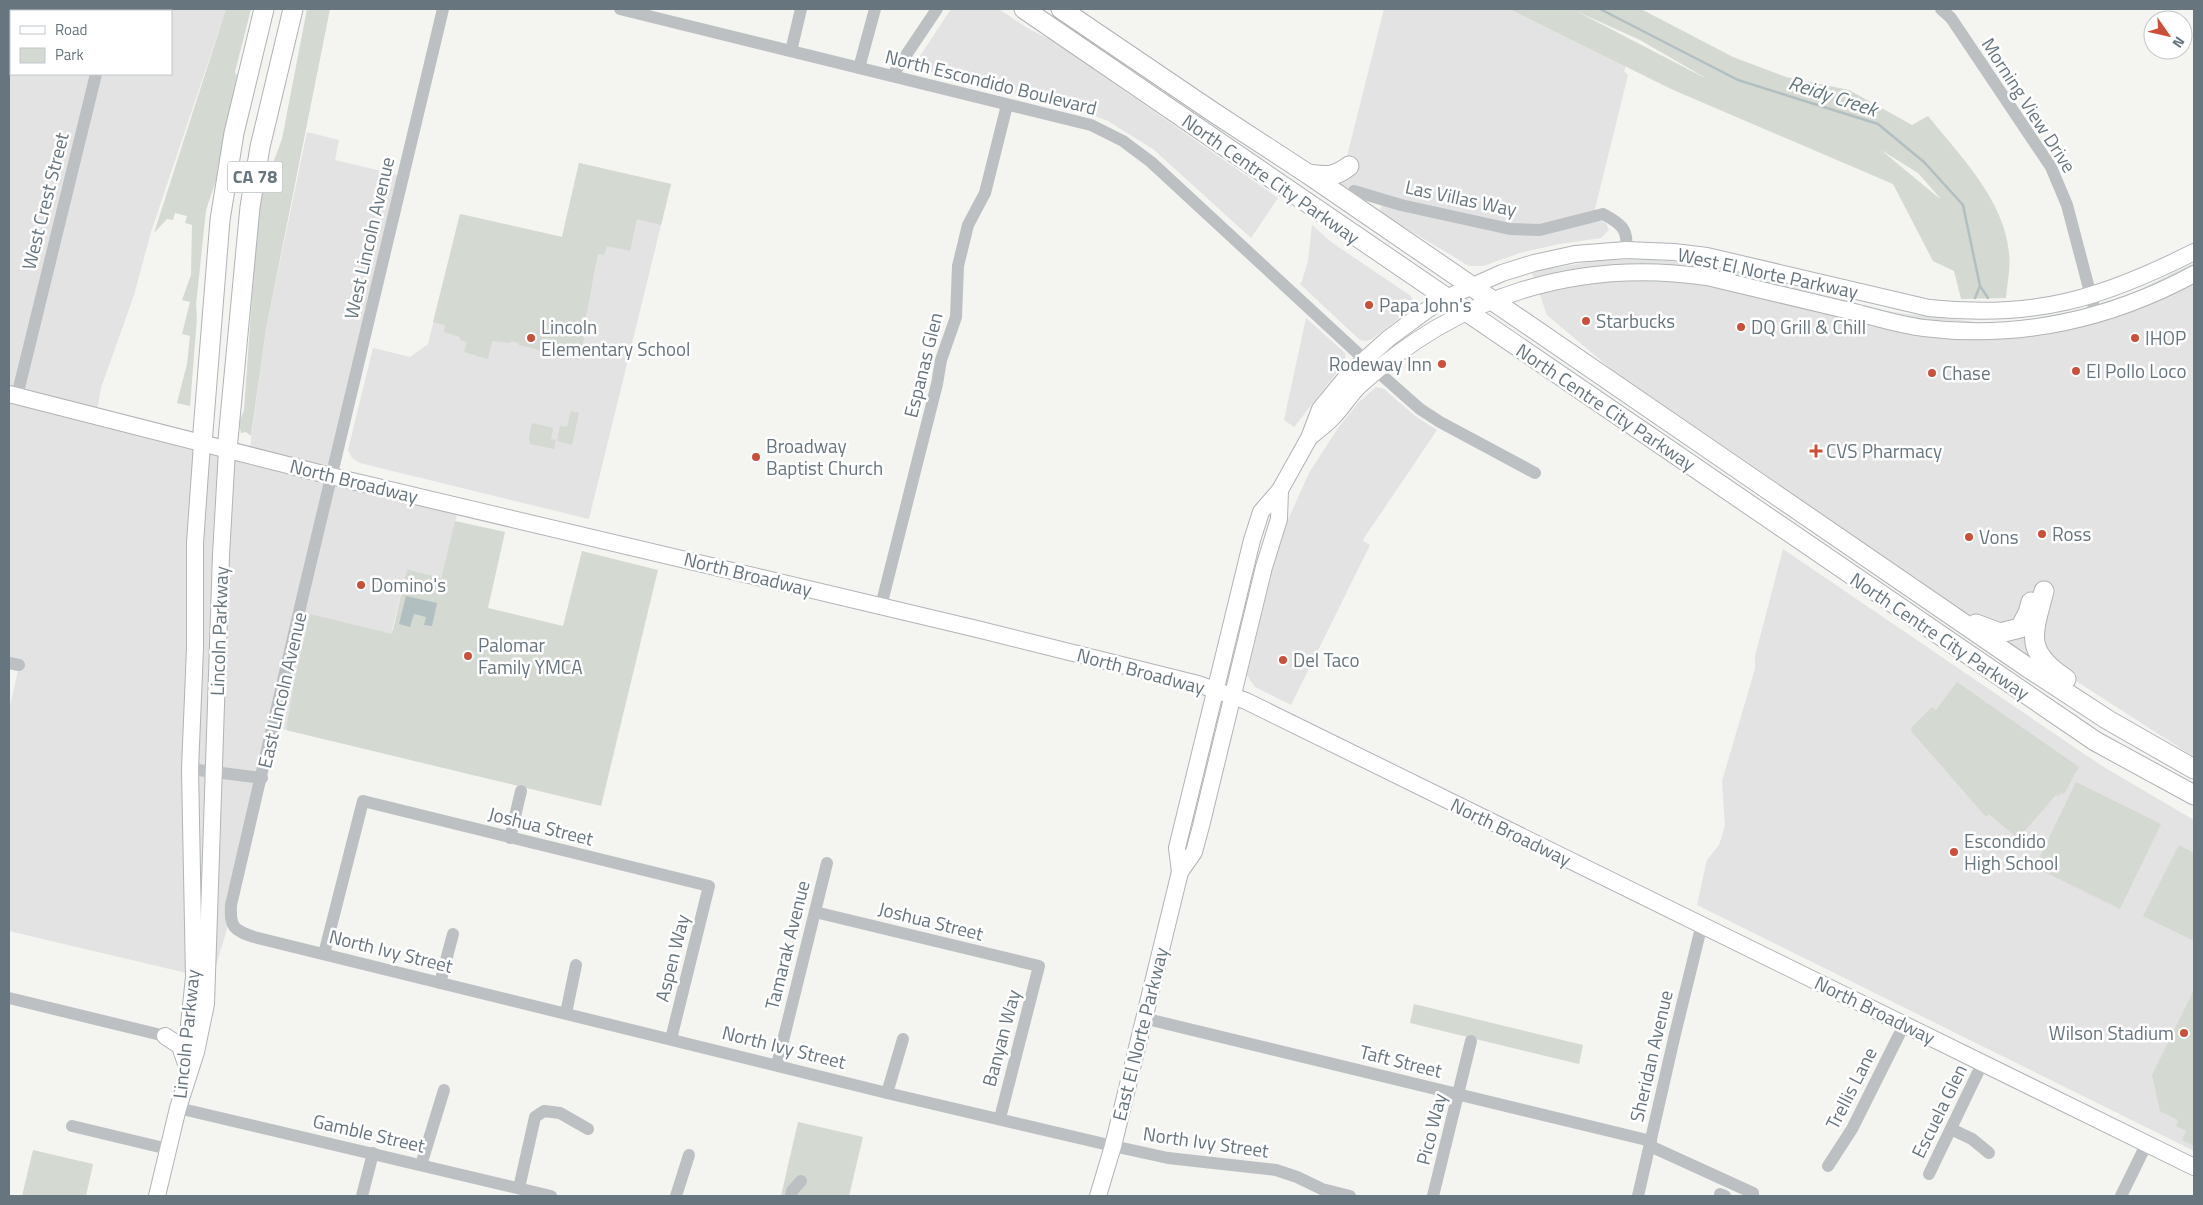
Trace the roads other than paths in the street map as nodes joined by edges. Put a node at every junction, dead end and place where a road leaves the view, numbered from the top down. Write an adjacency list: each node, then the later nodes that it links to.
1 (264, 9): 32 (highway, Lincoln Parkway / CA 78)
2 (293, 9): 33 (highway, Lincoln Parkway / CA 78)
3 (443, 9): 35 (street, West Lincoln Avenue)
4 (620, 9): 11 (street, North Escondido Boulevard)
5 (801, 9): 11 (street)
6 (875, 9): 12 (street)
7 (937, 9): 14 (street)
8 (1024, 9): 24 (highway, North Centre City Parkway)
9 (1061, 9): 17 (highway, North Centre City Parkway)
10 (1940, 9): 23 (street, Morning View Drive)
11 (791, 51): 12 (street, North Escondido Boulevard)
12 (859, 68): 14 (street, North Escondido Boulevard)
13 (96, 75): 30 (street, West Crest Street)
14 (892, 76): 15 (street, North Escondido Boulevard)
15 (1007, 105): 28 (street, North Escondido Boulevard); 37 (street, Espanas Glen)
16 (1349, 166): 17 (highway)
17 (1317, 175): 18 (highway); 22 (highway, North Centre City Parkway)
18 (1354, 191): 19 (street, Las Villas Way)
19 (1626, 250): 22 (main road, West El Norte Parkway); 23 (main road, West El Norte Parkway)
20 (2194, 252): 23 (main road, West El Norte Parkway)
21 (2194, 274): 27 (main road, West El Norte Parkway)
22 (1470, 286): 24 (main road, West El Norte Parkway); 25 (highway, North Centre City Parkway)
23 (2092, 296): 27 (street, Morning View Drive)
24 (1446, 298): 26 (highway, North Centre City Parkway); 28 (main road, West El Norte Parkway)
25 (1492, 300): 26 (main road, West El Norte Parkway); 27 (main road, West El Norte Parkway); 38 (highway, North Centre City Parkway)
26 (1465, 311): 29 (main road, West El Norte Parkway); 47 (highway, North Centre City Parkway)
27 (2096, 315)
28 (1364, 359): 31 (main road, West El Norte Parkway)
29 (1377, 371): 31 (main road, West El Norte Parkway); 34 (street)
30 (13, 395): 32 (main road, North Broadway)
31 (1309, 438): 36 (main road, West El Norte Parkway)
32 (202, 444): 33 (main road, North Broadway); 42 (main road, Lincoln Parkway)
33 (227, 450): 35 (main road, North Broadway); 44 (main road, Lincoln Parkway)
34 (1535, 473)
35 (331, 476): 37 (main road, North Broadway); 45 (street, East Lincoln Avenue)
36 (1280, 490): 39 (main road, West El Norte Parkway); 40 (main road, West El Norte Parkway)
37 (881, 606): 39 (main road, North Broadway)
38 (1948, 613): 41 (highway, North Centre City Parkway); 41 (highway)
39 (1215, 690): 40 (main road, North Broadway); 50 (main road, East El Norte Parkway)
40 (1233, 696): 50 (main road, East El Norte Parkway); 54 (main road, North Broadway)
41 (2171, 757): 43 (highway, North Centre City Parkway)
42 (190, 769): 44 (street); 68 (main road, Lincoln Parkway)
43 (2194, 769)
44 (214, 772): 45 (street); 74 (main road, Lincoln Parkway)
45 (262, 778): 52 (street, East Lincoln Avenue)
46 (522, 791): 48 (street)
47 (2194, 796)
48 (510, 838): 51 (street, Joshua Street); 56 (street, Joshua Street)
49 (827, 863): 53 (street, Tamarak Avenue)
50 (1180, 872): 62 (main road, East El Norte Parkway)
51 (709, 886): 65 (street, Aspen Way)
52 (231, 905): 56 (street, North Ivy Street)
53 (815, 912): 58 (street, Joshua Street); 70 (street, Tamarak Avenue)
54 (1702, 924): 63 (main road, North Broadway); 80 (street, Sheridan Avenue)
55 (453, 934): 59 (street)
56 (324, 954): 59 (street, North Ivy Street)
57 (576, 965): 61 (street)
58 (1040, 966): 75 (street, Banyan Way)
59 (440, 983): 61 (street, North Ivy Street)
60 (9, 998): 64 (street)
61 (566, 1014): 65 (street, North Ivy Street)
62 (1143, 1018): 73 (street, Taft Street); 81 (main road, East El Norte Parkway)
63 (1904, 1025): 69 (main road, North Broadway); 87 (street, Trellis Lane)
64 (165, 1036): 68 (main road)
65 (671, 1039): 70 (street, North Ivy Street)
66 (903, 1039): 72 (street)
67 (1471, 1041): 73 (street, Pico Way)
68 (185, 1061): 74 (main road, Lincoln Parkway)
69 (1982, 1064): 78 (street, Escuela Glen); 79 (main road, North Broadway)
70 (777, 1065): 72 (street, North Ivy Street)
71 (444, 1090): 86 (street)
72 (888, 1093): 75 (street, North Ivy Street)
73 (1458, 1095): 80 (street, Taft Street); 99 (street, Pico Way)
74 (178, 1108): 82 (main road); 84 (street, Gamble Street)
75 (1000, 1118): 81 (street, North Ivy Street)
76 (72, 1126): 82 (street)
77 (588, 1128): 91 (street)
78 (1951, 1129): 83 (street); 89 (street, Escuela Glen)
79 (2147, 1143): 88 (main road, North Broadway); 102 (street)
80 (1650, 1144): 100 (street, Sheridan Avenue); 101 (street, Taft Street)
81 (1113, 1146): 97 (main road, East El Norte Parkway); 98 (street, North Ivy Street)
82 (168, 1149): 92 (main road)
83 (1989, 1153)
84 (373, 1154): 86 (street, Gamble Street); 93 (street)
85 (689, 1155): 95 (street)
86 (421, 1165): 91 (street, Gamble Street)
87 (1828, 1166)
88 (2194, 1167)
89 (1929, 1174)
90 (801, 1181): 96 (street)
91 (519, 1188): 94 (street, Gamble Street)
92 (157, 1196)
93 (362, 1196)
94 (551, 1196)
95 (676, 1196)
96 (791, 1196)
97 (1098, 1196)
98 (1350, 1196)
99 (1433, 1196)
100 (1638, 1196)
101 (1753, 1196)
102 (2121, 1196)

